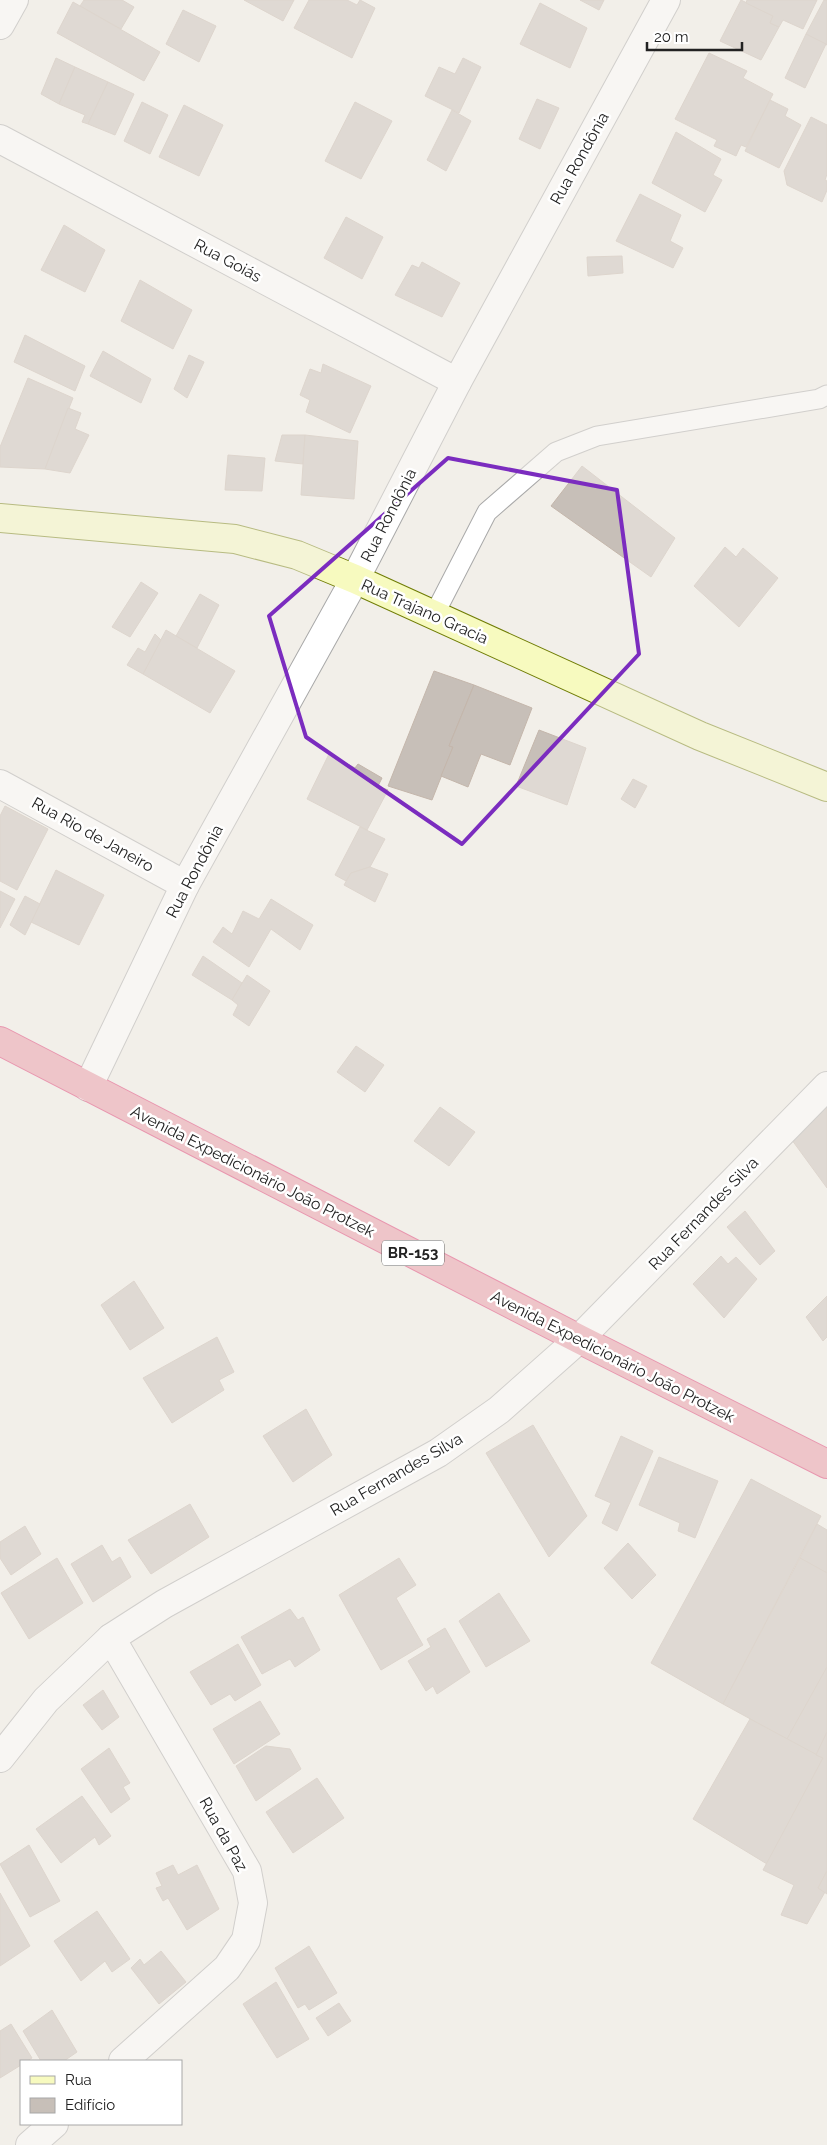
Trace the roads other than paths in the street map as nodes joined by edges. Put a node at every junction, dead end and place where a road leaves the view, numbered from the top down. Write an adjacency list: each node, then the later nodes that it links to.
1 (14, 0): 3 (street)
2 (666, 0): 5 (street, Rua Rondônia)
3 (0, 25)
4 (0, 139): 5 (street, Rua Goiás)
5 (457, 382): 8 (street, Rua Rondônia)
6 (827, 395): 9 (lane)
7 (0, 518): 8 (main road, Rua Trajano Gracia)
8 (355, 579): 9 (main road, Rua Trajano Gracia); 12 (street, Rua Rondônia)
9 (434, 615): 11 (main road, Rua Trajano Gracia)
10 (0, 784): 12 (street, Rua Rio de Janeiro)
11 (827, 787)
12 (185, 885): 14 (street, Rua Rondônia)
13 (0, 1041): 14 (highway, Avenida Expedicionário João Protzek / BR-153)
14 (88, 1086): 16 (highway, Avenida Expedicionário João Protzek / BR-153)
15 (827, 1086): 16 (street, Rua Fernandes Silva)
16 (580, 1339): 17 (highway, Avenida Expedicionário João Protzek / BR-153); 18 (street, Rua Fernandes Silva)
17 (827, 1464)
18 (111, 1638): 19 (street, Rua Fernandes Silva); 20 (street, Rua da Paz)
19 (0, 1758)
20 (124, 2060)
21 (53, 2125): 22 (street)
22 (30, 2145)

